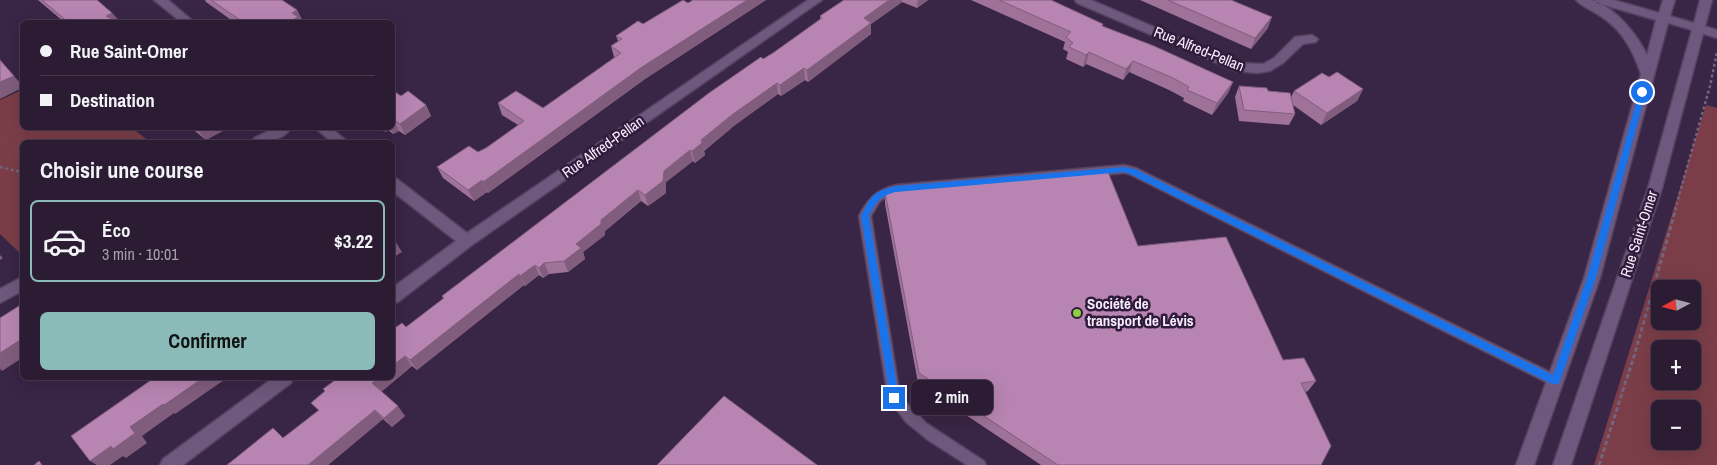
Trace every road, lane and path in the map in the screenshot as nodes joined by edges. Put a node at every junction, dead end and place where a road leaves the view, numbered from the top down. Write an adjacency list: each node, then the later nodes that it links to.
1 (160, 0): 9 (street)
2 (816, 0): 22 (street, Rue Alfred-Pellan)
3 (1081, 0): 12 (street, Rue Alfred-Pellan)
4 (1582, 0): 14 (street)
5 (1601, 0): 8 (street)
6 (1669, 0): 8 (street)
7 (1706, 0): 10 (street, Rue Saint-Omer)
8 (1662, 18): 10 (street); 14 (street)
9 (185, 20)
10 (1698, 28): 11 (street); 31 (street, Rue Saint-Omer)
11 (1717, 34)
12 (1312, 40)
13 (1717, 52): 32 (path)
14 (1648, 75): 27 (street)
15 (280, 130): 17 (street)
16 (325, 130): 18 (street)
17 (263, 140)
18 (338, 140)
19 (0, 167): 20 (path)
20 (20, 172)
21 (395, 185): 22 (street)
22 (467, 241): 24 (street, Rue Alfred-Pellan)
23 (20, 285): 25 (street)
24 (395, 294)
25 (0, 297)
26 (282, 380): 28 (street)
27 (1556, 381): 29 (lane); 30 (street)
28 (169, 465)
29 (979, 465)
30 (1526, 465)
31 (1562, 465)
32 (1599, 465)

